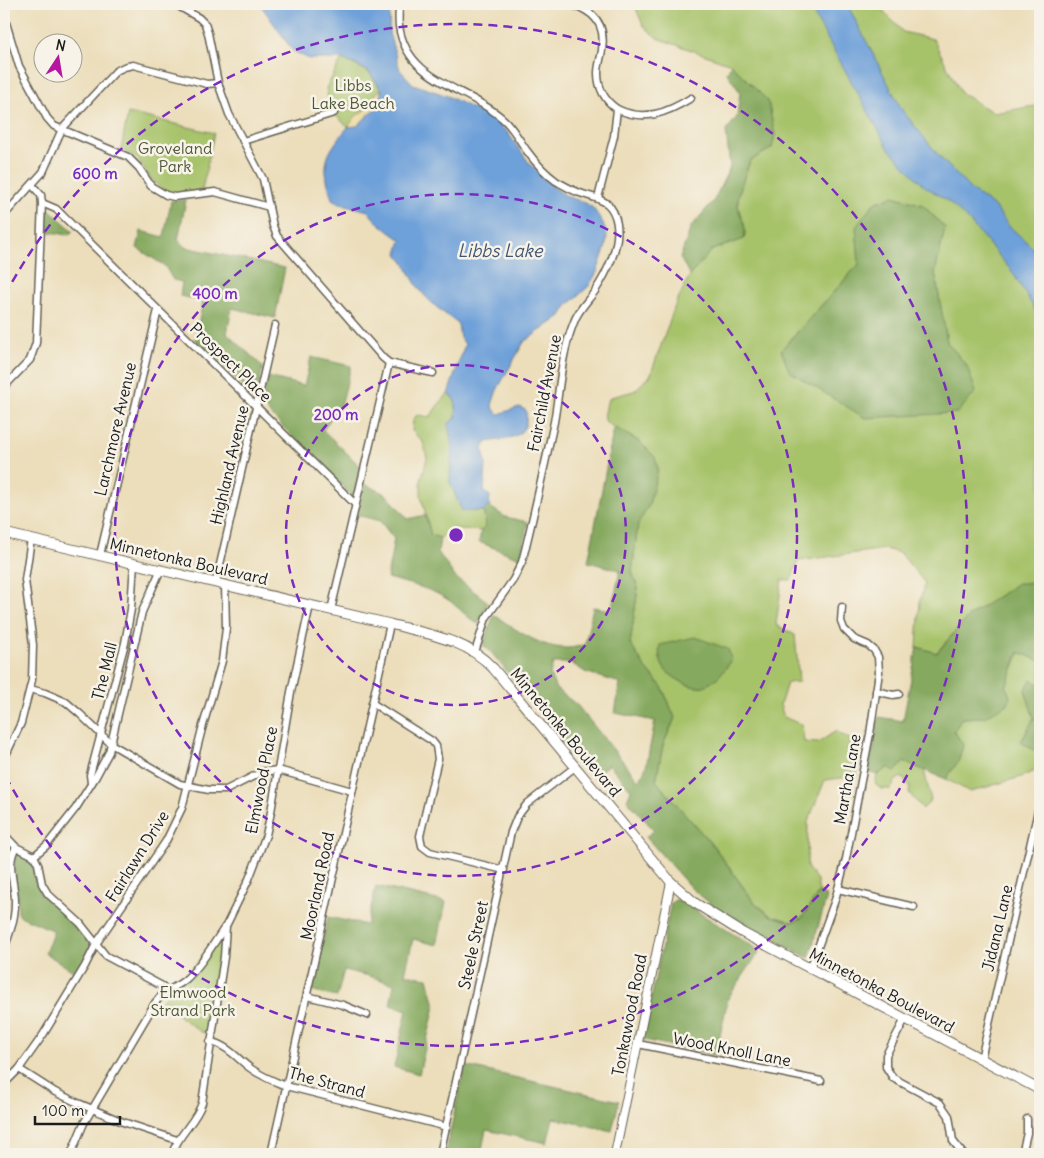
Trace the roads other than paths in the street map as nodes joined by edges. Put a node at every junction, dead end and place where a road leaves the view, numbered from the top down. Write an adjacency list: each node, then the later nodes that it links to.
1 (176, 4): 5 (street)
2 (399, 4): 12 (street, Fairchild Avenue)
3 (569, 4): 7 (street)
4 (4, 16): 9 (street)
5 (218, 83): 9 (street); 10 (street)
6 (691, 98): 7 (street)
7 (617, 109): 12 (street)
8 (334, 113): 10 (street)
9 (62, 129): 11 (street); 14 (street)
10 (243, 141): 14 (street)
11 (32, 186): 13 (street); 15 (street)
12 (598, 198): 33 (street, Fairchild Avenue)
13 (42, 203): 16 (street, Prospect Place); 20 (street)
14 (269, 207): 18 (street)
15 (4, 212)
16 (158, 310): 21 (street, Prospect Place); 25 (street, Larchmore Avenue)
17 (276, 325): 21 (street, Highland Avenue)
18 (389, 363): 19 (street); 22 (street)
19 (432, 373)
20 (4, 387)
21 (258, 406): 22 (street, Prospect Place); 28 (street, Highland Avenue)
22 (355, 504): 31 (street)
23 (4, 533): 24 (main road, Minnetonka Boulevard)
24 (31, 539): 25 (main road, Minnetonka Boulevard); 34 (street)
25 (100, 555): 26 (main road, Minnetonka Boulevard)
26 (134, 563): 27 (main road, Minnetonka Boulevard); 38 (street, The Mall)
27 (161, 569): 28 (main road, Minnetonka Boulevard); 39 (street, The Mall)
28 (220, 583): 29 (main road, Minnetonka Boulevard); 44 (street, Fairlawn Drive)
29 (310, 605): 31 (main road, Minnetonka Boulevard); 42 (street, Elmwood Place)
30 (842, 607): 35 (street, Martha Lane)
31 (331, 610): 32 (main road, Minnetonka Boulevard)
32 (390, 624): 33 (main road, Minnetonka Boulevard); 37 (street, Moorland Road)
33 (475, 652): 41 (main road, Minnetonka Boulevard)
34 (30, 689): 38 (street); 40 (street)
35 (876, 691): 36 (street); 52 (street, Martha Lane)
36 (899, 694)
37 (372, 703): 45 (street, Moorland Road); 50 (street)
38 (102, 735): 39 (street); 43 (street, The Mall)
39 (111, 744): 43 (street, The Mall); 44 (street)
40 (4, 758)
41 (575, 766): 50 (street, Steele Street); 51 (main road, Minnetonka Boulevard)
42 (278, 770): 44 (street); 45 (street); 54 (street, Elmwood Place)
43 (90, 783): 49 (street, The Mall)
44 (188, 786): 55 (street, Fairlawn Drive)
45 (352, 790): 59 (street, Moorland Road)
46 (1040, 802): 64 (street, Jidana Lane)
47 (4, 834): 48 (street)
48 (16, 847): 49 (street); 56 (street)
49 (34, 856): 55 (street)
50 (504, 870): 72 (street, Steele Street)
51 (671, 882): 57 (main road, Minnetonka Boulevard); 63 (street, Tonkawood Road)
52 (838, 889): 53 (street); 57 (street, Martha Lane)
53 (914, 907)
54 (226, 926): 58 (street); 62 (street, Elmwood Place)
55 (96, 944): 58 (street); 65 (street, Fairlawn Drive)
56 (4, 950)
57 (810, 969): 61 (main road, Minnetonka Boulevard)
58 (166, 990): 70 (street)
59 (307, 996): 60 (street); 68 (street, Moorland Road)
60 (367, 1015)
61 (905, 1019): 64 (main road, Minnetonka Boulevard); 79 (street)
62 (210, 1042): 68 (street, The Strand); 73 (street, Elmwood Place)
63 (638, 1044): 66 (street, Wood Knoll Lane); 78 (street, Tonkawood Road)
64 (981, 1059): 69 (main road, Minnetonka Boulevard)
65 (19, 1069): 67 (street, Fairlawn Drive); 70 (street)
66 (821, 1081)
67 (4, 1084)
68 (286, 1086): 72 (street, The Strand); 76 (street, Moorland Road)
69 (1040, 1090)
70 (93, 1109): 73 (street); 74 (street)
71 (1027, 1119): 80 (street)
72 (447, 1127): 77 (street, Steele Street)
73 (177, 1140): 75 (street, Elmwood Place)
74 (71, 1154)
75 (172, 1154)
76 (271, 1154)
77 (440, 1154)
78 (615, 1154)
79 (963, 1154)
80 (1022, 1154)

